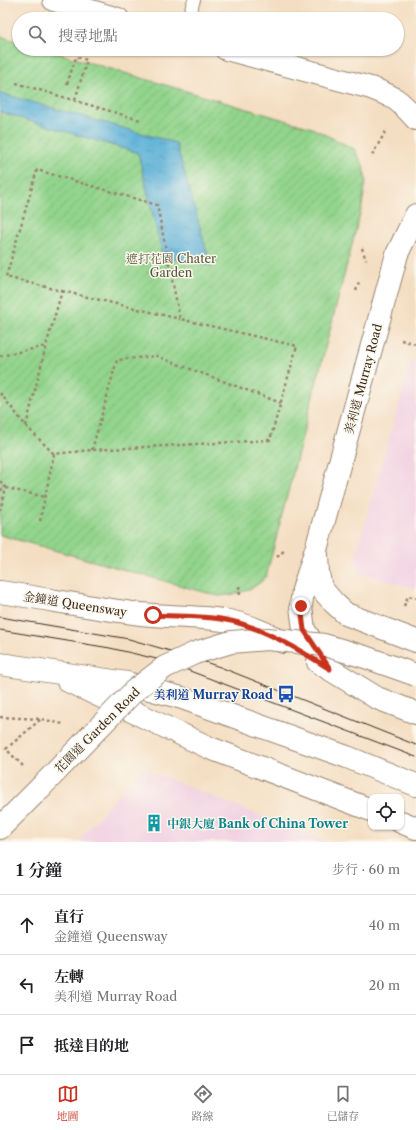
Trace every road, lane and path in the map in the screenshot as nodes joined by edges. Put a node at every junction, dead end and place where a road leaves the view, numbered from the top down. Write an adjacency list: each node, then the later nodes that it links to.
1 (54, 0): 3 (main road)
2 (194, 0): 4 (lane)
3 (94, 12)
4 (190, 12)
5 (252, 56): 9 (main road)
6 (16, 83): 8 (path)
7 (67, 84): 8 (path, bridge)
8 (75, 100): 10 (path)
9 (416, 119)
10 (140, 120)
11 (416, 215): 31 (main road, 美利道 Murray Road)
12 (362, 248): 13 (path)
13 (366, 260)
14 (62, 291): 15 (path); 15 (path); 18 (path)
15 (180, 319): 21 (path)
16 (401, 340): 17 (path)
17 (416, 344)
18 (46, 346): 19 (path); 22 (path)
19 (0, 356)
20 (0, 393): 22 (path)
21 (281, 403): 23 (path); 23 (path)
22 (26, 426): 24 (path)
23 (92, 450): 24 (path)
24 (54, 454): 28 (path)
25 (0, 481): 26 (path)
26 (6, 488): 27 (path); 28 (path); 29 (path)
27 (0, 490)
28 (45, 497): 30 (path)
29 (0, 510)
30 (40, 521)
31 (317, 546): 37 (main road, 美利道 Murray Road); 39 (main road, 美利道 Murray Road)
32 (286, 549): 33 (path)
33 (277, 556)
34 (0, 592): 39 (main road, 金鐘道 Queensway)
35 (416, 598): 36 (path)
36 (403, 609)
37 (416, 641)
38 (0, 664): 40 (main road)
39 (330, 669): 42 (main road, 金鐘道 Queensway)
40 (48, 672): 45 (main road); 47 (main road)
41 (416, 675): 46 (main road, 花園道 Garden Road, bridge)
42 (416, 713)
43 (41, 719): 44 (path)
44 (23, 767)
45 (416, 785)
46 (20, 807): 49 (main road, 花園道 Garden Road); 51 (main road)
47 (362, 807)
48 (404, 823): 50 (main road)
49 (0, 828)
50 (416, 828)
51 (6, 842)

